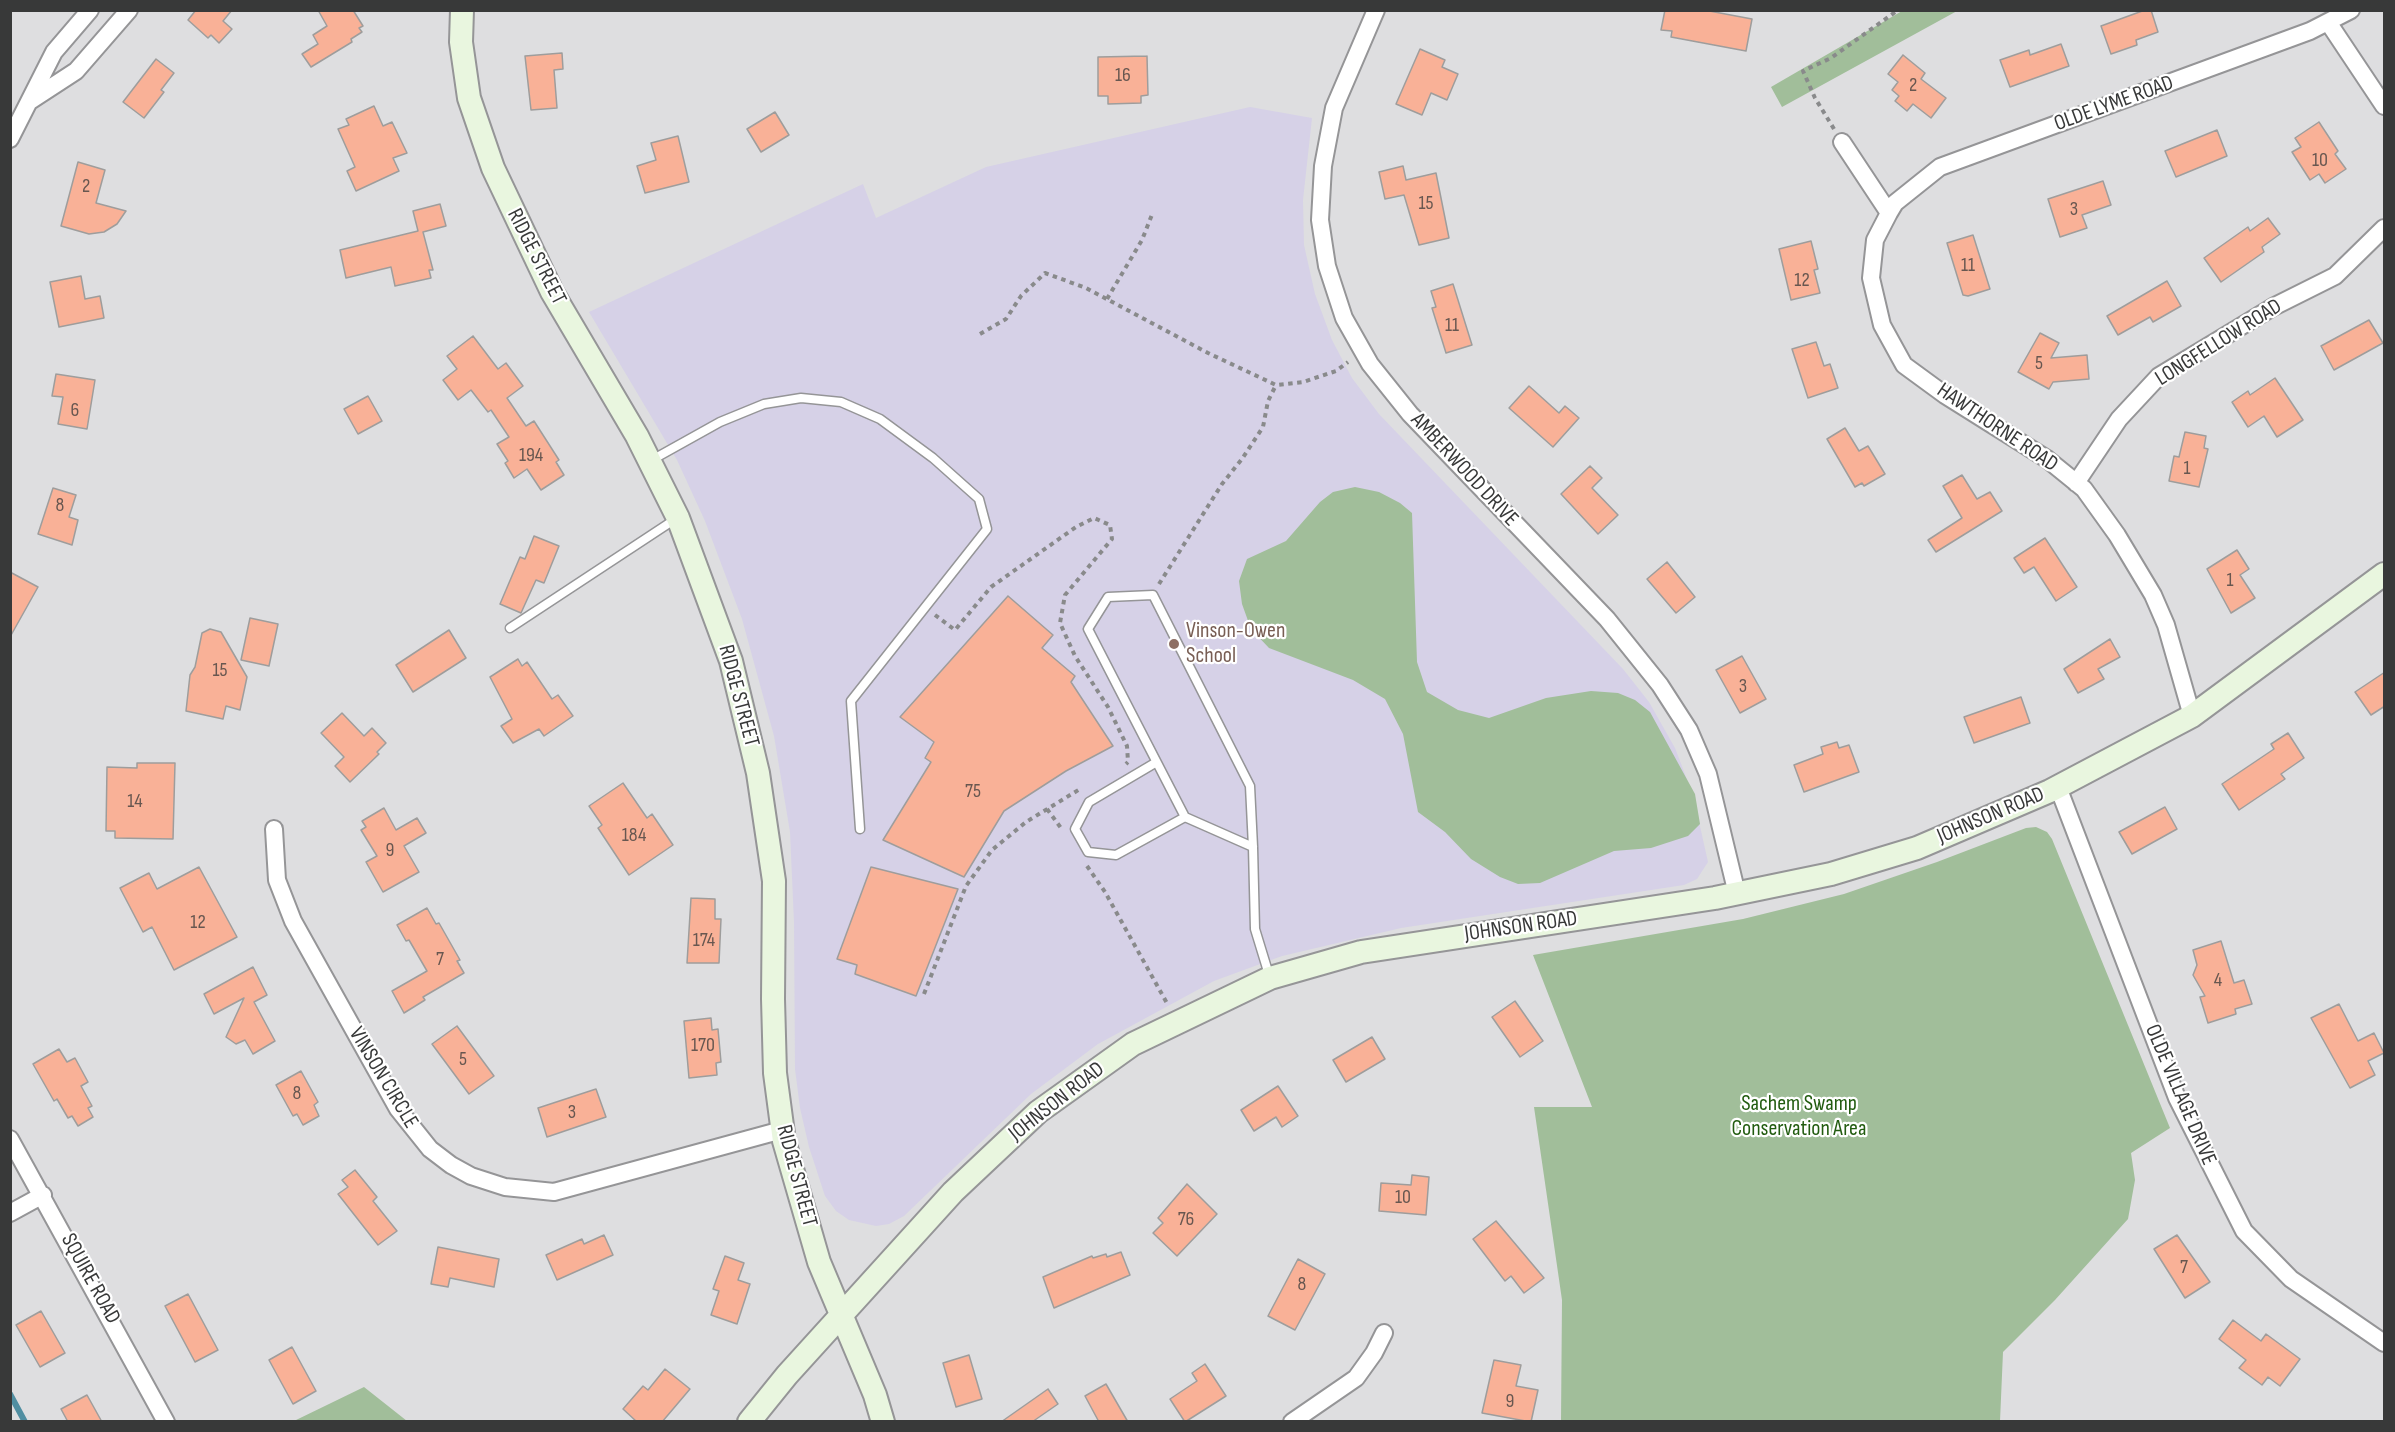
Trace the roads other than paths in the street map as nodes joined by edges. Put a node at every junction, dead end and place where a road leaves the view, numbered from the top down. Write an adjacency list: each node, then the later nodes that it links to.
1 (90, 10): 7 (street)
2 (129, 10): 7 (street)
3 (462, 10): 13 (street, RIDGE STREET)
4 (1376, 10): 25 (street, AMBERWOOD DRIVE)
5 (2351, 10): 6 (street, OLDE LYME ROAD)
6 (2328, 22): 8 (street); 11 (street, OLDE LYME ROAD)
7 (29, 102): 9 (street)
8 (2385, 106)
9 (10, 139)
10 (1842, 142): 11 (street)
11 (1889, 213): 14 (street, HAWTHORNE ROAD)
12 (2385, 228): 14 (street, LONGFELLOW ROAD)
13 (650, 461): 15 (street, RIDGE STREET); 23 (lane)
14 (2076, 483): 18 (street, HAWTHORNE ROAD)
15 (678, 518): 17 (lane); 27 (street, RIDGE STREET)
16 (2385, 574): 18 (street, JOHNSON ROAD)
17 (510, 628)
18 (2192, 716): 20 (street, JOHNSON ROAD)
19 (1155, 763): 21 (lane); 21 (lane); 24 (lane)
20 (2058, 787): 25 (street, JOHNSON ROAD); 33 (street, OLDE VILLAGE DRIVE)
21 (1185, 816): 24 (lane)
22 (274, 829): 27 (street, VINSON CIRCLE)
23 (860, 829)
24 (1253, 847): 26 (lane)
25 (1737, 894): 26 (street, JOHNSON ROAD)
26 (1270, 978): 31 (street, JOHNSON ROAD)
27 (782, 1131): 31 (street, RIDGE STREET)
28 (10, 1139): 29 (street, SQUIRE ROAD)
29 (43, 1196): 30 (street); 34 (street, SQUIRE ROAD)
30 (10, 1213)
31 (842, 1315): 35 (street, JOHNSON ROAD); 36 (street, RIDGE STREET)
32 (1384, 1333): 37 (street)
33 (2385, 1343)
34 (166, 1422)
35 (749, 1422)
36 (883, 1422)
37 (1292, 1422)

